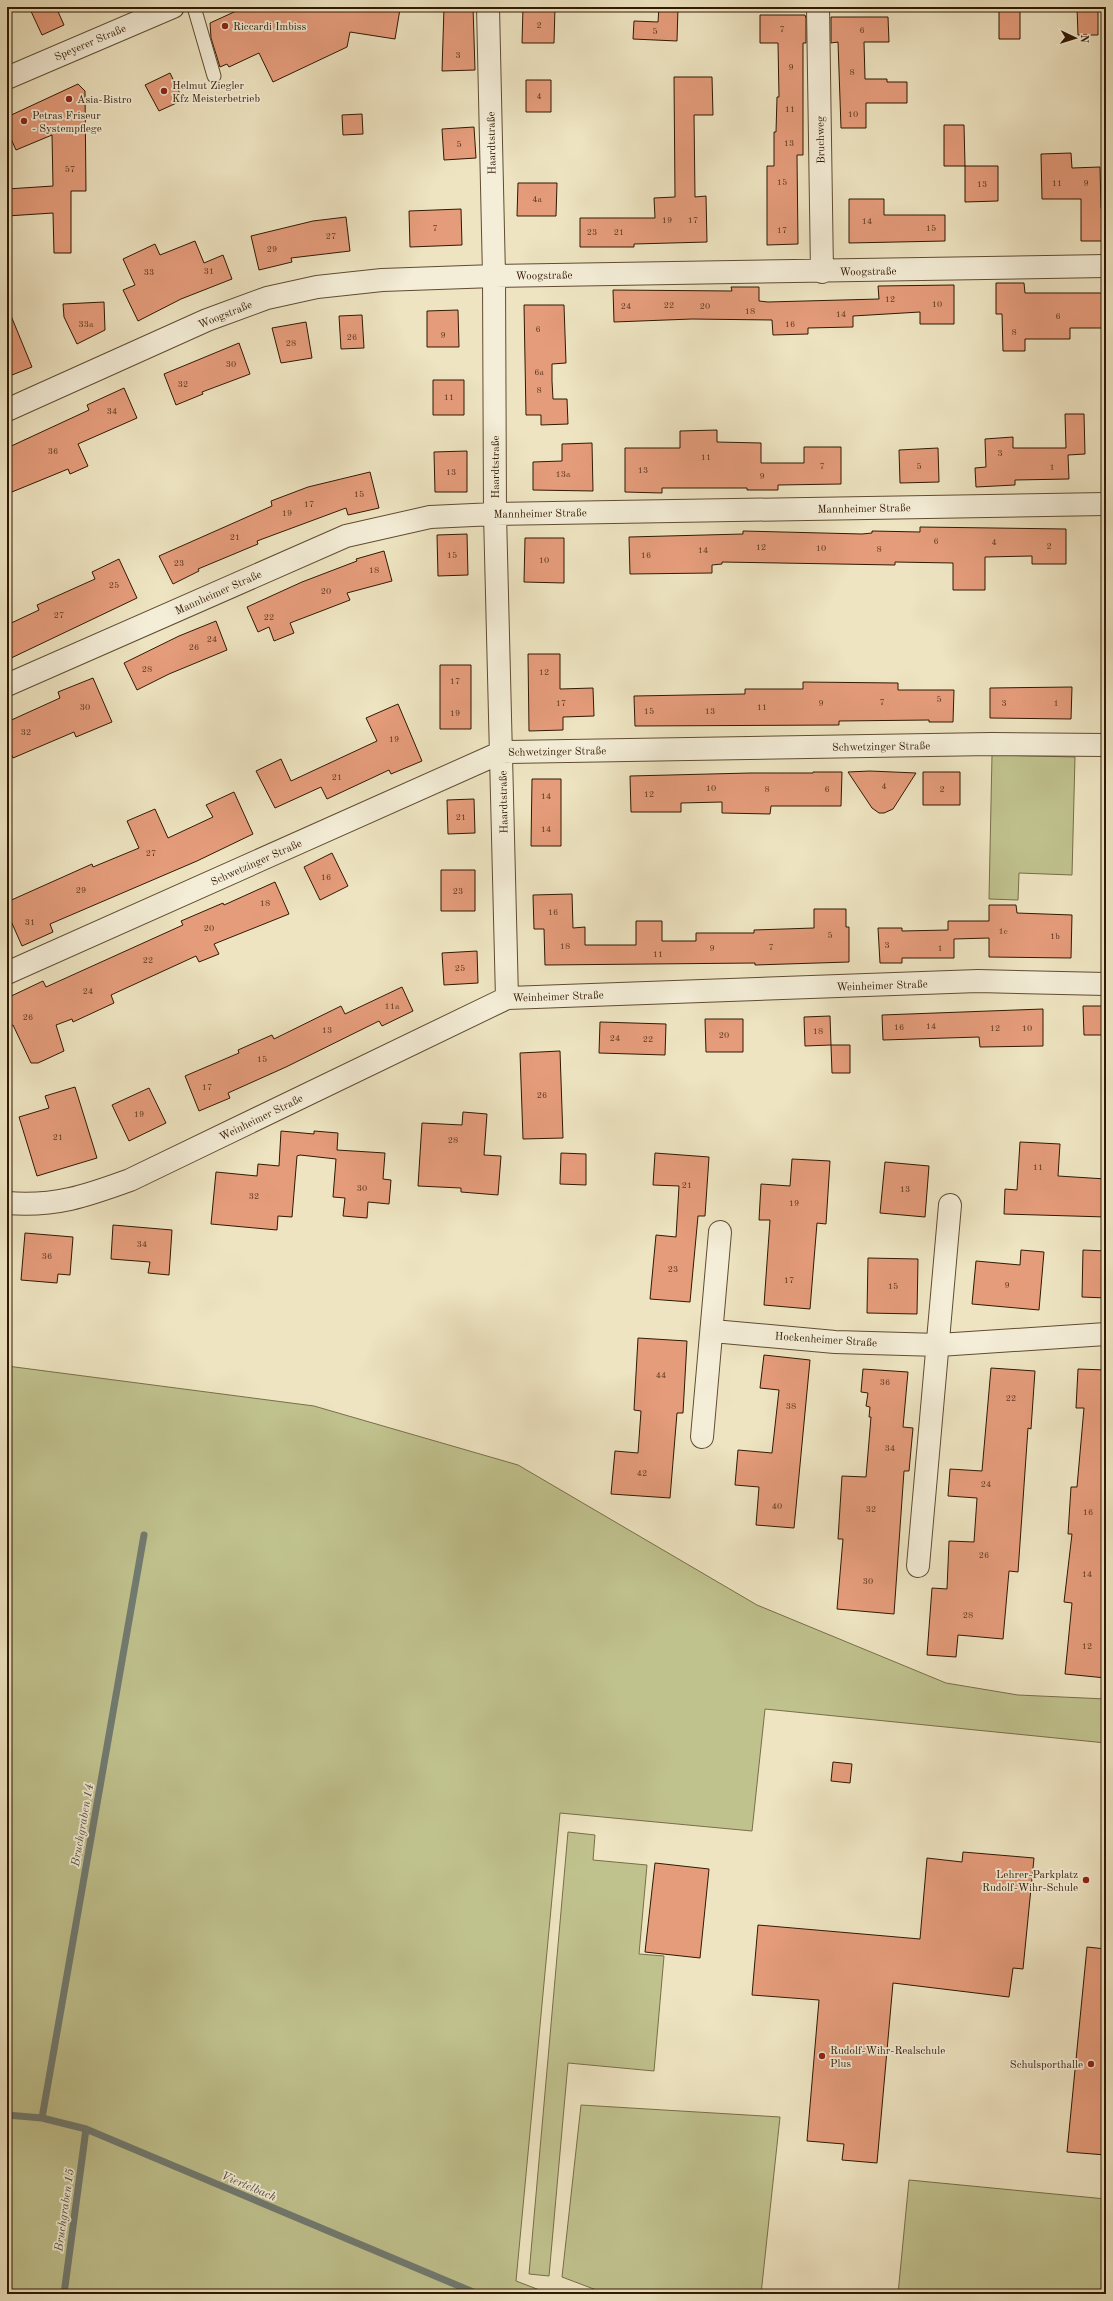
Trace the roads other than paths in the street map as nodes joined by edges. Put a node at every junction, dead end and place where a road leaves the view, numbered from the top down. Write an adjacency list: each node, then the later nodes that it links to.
1 (173, 7): 6 (street, Speyerer Straße)
2 (194, 7): 5 (lane)
3 (488, 7): 9 (street, Haardtstraße)
4 (818, 7): 8 (street, Bruchweg)
5 (214, 76)
6 (7, 78)
7 (1106, 266): 8 (street, Woogstraße)
8 (822, 272): 9 (street, Woogstraße)
9 (494, 276): 10 (street, Woogstraße); 12 (street, Haardtstraße)
10 (7, 410)
11 (1106, 504): 12 (street, Mannheimer Straße)
12 (495, 514): 13 (street, Mannheimer Straße); 15 (street, Haardtstraße)
13 (7, 685)
14 (1106, 745): 15 (street, Schwetzinger Straße)
15 (502, 752): 16 (street, Schwetzinger Straße); 18 (street, Haardtstraße)
16 (7, 973)
17 (1106, 984): 18 (street, Weinheimer Straße)
18 (508, 998): 19 (street, Weinheimer Straße)
19 (7, 1203)
20 (950, 1205): 24 (street)
21 (720, 1232): 22 (street)
22 (713, 1331): 24 (street, Hockenheimer Straße); 25 (street)
23 (1106, 1334): 24 (street, Hockenheimer Straße)
24 (939, 1345): 26 (street)
25 (702, 1436)
26 (918, 1566)

